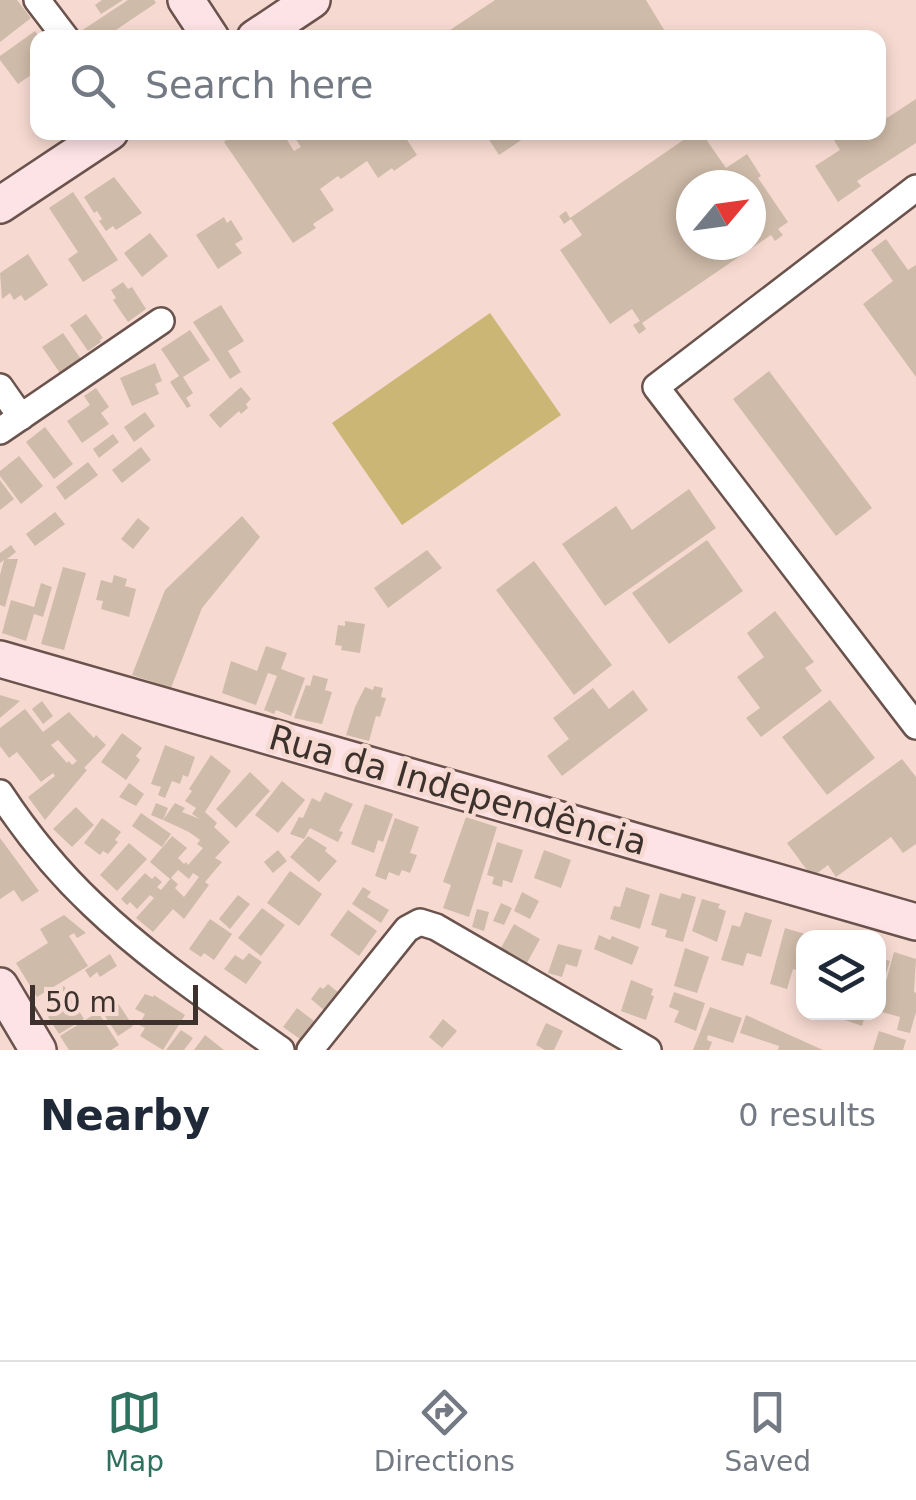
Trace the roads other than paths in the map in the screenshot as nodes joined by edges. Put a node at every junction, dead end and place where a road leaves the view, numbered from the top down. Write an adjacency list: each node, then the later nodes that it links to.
1 (38, 0): 4 (street)
2 (186, 0): 5 (street)
3 (312, 0): 6 (street)
4 (60, 30)
5 (207, 30)
6 (267, 30)
7 (98, 140): 9 (street)
8 (916, 188): 14 (street)
9 (0, 205)
10 (161, 321): 12 (street)
11 (0, 386): 12 (street)
12 (10, 424)
13 (0, 659): 16 (street, Rua da Independência)
14 (916, 726)
15 (0, 793): 19 (street)
16 (916, 922)
17 (0, 986): 18 (street)
18 (38, 1050)
19 (281, 1050)
20 (310, 1050): 21 (street)
21 (648, 1050)

